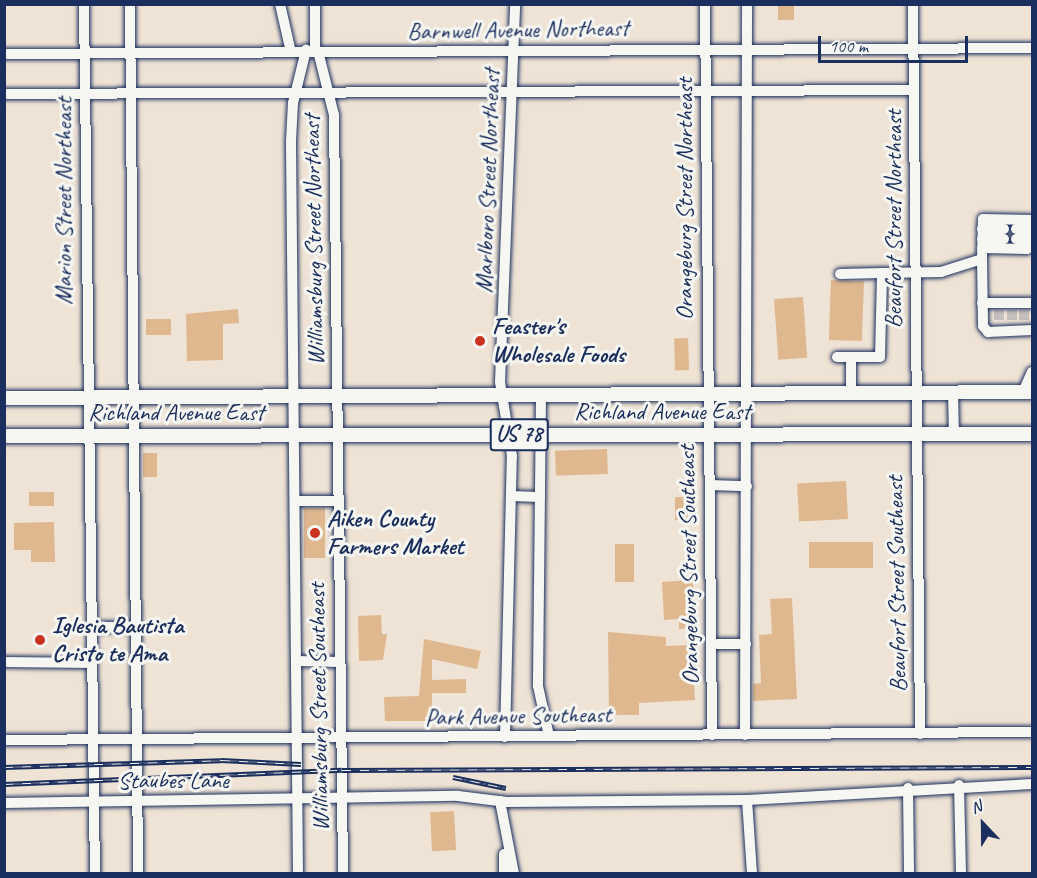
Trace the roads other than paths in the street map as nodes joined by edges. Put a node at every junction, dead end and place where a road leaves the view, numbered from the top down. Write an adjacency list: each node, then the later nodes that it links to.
1 (84, 4): 17 (street, Marion Street Northeast)
2 (130, 4): 15 (street)
3 (280, 4): 10 (street)
4 (315, 4): 14 (street)
5 (515, 4): 16 (street, Marlboro Street Northeast)
6 (705, 4): 11 (street, Orangeburg Street Northeast)
7 (747, 4): 12 (street)
8 (913, 4): 9 (street, Beaufort Street Northeast)
9 (914, 47): 12 (street, Barnwell Avenue Northeast); 13 (street, Barnwell Avenue Northeast); 20 (street, Beaufort Street Northeast)
10 (290, 48): 14 (street, Barnwell Avenue Northeast); 15 (street, Barnwell Avenue Northeast)
11 (705, 48): 12 (street, Barnwell Avenue Northeast); 16 (street, Barnwell Avenue Northeast); 21 (street, Orangeburg Street Northeast)
12 (747, 48): 19 (street)
13 (1032, 48)
14 (311, 51): 16 (street, Barnwell Avenue Northeast); 25 (street, Williamsburg Street Northeast); 27 (street, Williamsburg Street Northeast)
15 (130, 52): 17 (street, Barnwell Avenue Northeast); 24 (street)
16 (513, 52): 26 (street, Marlboro Street Northeast)
17 (85, 53): 18 (street, Barnwell Avenue Northeast); 23 (street, Marion Street Northeast)
18 (4, 54)
19 (747, 90): 20 (street); 21 (street); 45 (street)
20 (914, 90): 32 (street, Beaufort Street Northeast)
21 (707, 91): 26 (street); 44 (street, Orangeburg Street Northeast)
22 (4, 94): 23 (street)
23 (85, 94): 24 (street); 53 (street, Marion Street Northeast)
24 (128, 94): 25 (street); 51 (street)
25 (295, 95): 27 (street); 49 (street, Williamsburg Street Northeast)
26 (513, 95): 27 (street); 48 (street, Marlboro Street Northeast)
27 (331, 96): 50 (street, Williamsburg Street Northeast)
28 (1029, 227): 29 (street); 29 (street); 29 (street)
29 (982, 244): 32 (street); 33 (street)
30 (882, 273): 31 (street); 32 (street); 39 (street)
31 (840, 274)
32 (915, 275): 41 (street, Beaufort Street Northeast)
33 (982, 303): 35 (street); 35 (street)
34 (1027, 306): 36 (street)
35 (999, 317): 36 (street); 36 (street)
36 (1012, 317): 37 (street)
37 (1027, 328)
38 (837, 357): 39 (street)
39 (851, 357): 46 (street)
40 (1032, 372): 43 (street)
41 (915, 392): 42 (main road, Richland Avenue East / US 78); 46 (main road, Richland Avenue East / US 78); 54 (street, Beaufort Street Northeast)
42 (953, 392): 43 (main road, Richland Avenue East / US 78); 62 (street)
43 (1028, 392)
44 (706, 393): 45 (main road, Richland Avenue East / US 78); 47 (main road, Richland Avenue East / US 78); 61 (street, Orangeburg Street Southeast)
45 (747, 393): 46 (main road, Richland Avenue East / US 78); 56 (street)
46 (851, 393)
47 (541, 394): 48 (main road, Richland Avenue East / US 78); 60 (street)
48 (501, 395): 50 (main road, Richland Avenue East / US 78); 59 (street, Marlboro Street Northeast)
49 (293, 396): 50 (main road, Richland Avenue East / US 78); 51 (main road, Richland Avenue East / US 78); 58 (street, Williamsburg Street Southeast)
50 (337, 396): 55 (street, Williamsburg Street Southeast)
51 (131, 397): 53 (main road, Richland Avenue East / US 78); 65 (street)
52 (4, 398): 53 (main road, Richland Avenue East / US 78)
53 (85, 398): 64 (street, Marion Street Northeast)
54 (915, 433): 56 (main road, Richland Avenue East / US 78); 62 (main road, Richland Avenue East / US 78); 81 (street, Beaufort Street Southeast)
55 (337, 434): 58 (main road, Richland Avenue East / US 78); 59 (main road, Richland Avenue East / US 78); 71 (street, Williamsburg Street Southeast)
56 (747, 434): 61 (main road, Richland Avenue East / US 78); 67 (street)
57 (1032, 434): 62 (main road, Richland Avenue East / US 78)
58 (294, 435): 65 (main road, Richland Avenue East / US 78); 70 (street, Williamsburg Street Southeast)
59 (508, 435): 60 (main road, Richland Avenue East / US 78); 68 (street, Marlboro Street Northeast)
60 (542, 435): 61 (main road, Richland Avenue East / US 78); 69 (street)
61 (708, 435): 66 (street, Orangeburg Street Southeast)
62 (954, 435)
63 (4, 436): 64 (main road, Richland Avenue East / US 78)
64 (88, 436): 65 (main road, Richland Avenue East / US 78); 72 (street, Marion Street Northeast)
65 (133, 436): 73 (street)
66 (710, 485): 67 (street); 74 (street, Orangeburg Street Southeast)
67 (747, 486): 75 (street)
68 (511, 496): 69 (street); 87 (street, Marlboro Street Northeast)
69 (540, 497): 84 (street)
70 (295, 501): 71 (street); 76 (street, Williamsburg Street Southeast)
71 (337, 501): 78 (street, Williamsburg Street Southeast)
72 (92, 627): 73 (street); 79 (street, Marion Street Northeast)
73 (136, 627): 88 (street)
74 (711, 644): 75 (street); 82 (street, Orangeburg Street Southeast)
75 (746, 644): 83 (street)
76 (297, 661): 78 (street); 85 (street, Williamsburg Street Southeast)
77 (4, 662): 79 (street)
78 (339, 662): 86 (street, Williamsburg Street Southeast)
79 (92, 663): 89 (street, Marion Street Northeast)
80 (1032, 732): 81 (street, Park Avenue Southeast)
81 (920, 734): 83 (street, Park Avenue Southeast)
82 (712, 735): 83 (street, Park Avenue Southeast); 84 (street, Park Avenue Southeast)
83 (745, 735)
84 (549, 736): 87 (street, Park Avenue Southeast)
85 (297, 737): 86 (street, Park Avenue Southeast); 88 (street, Park Avenue Southeast); 95 (street, Williamsburg Street Southeast)
86 (341, 737): 87 (street, Park Avenue Southeast); 94 (street, Williamsburg Street Southeast)
87 (505, 737)
88 (138, 738): 89 (street, Park Avenue Southeast); 100 (street)
89 (92, 739): 90 (street, Park Avenue Southeast); 98 (street, Marion Street Northeast)
90 (4, 740)
91 (1032, 784): 92 (street)
92 (959, 785): 93 (street); 110 (street)
93 (908, 788): 96 (street); 109 (street)
94 (342, 797): 95 (street, Staubes Lane); 97 (street); 105 (street, Williamsburg Street Southeast)
95 (298, 800): 100 (street, Staubes Lane); 104 (street, Williamsburg Street Southeast)
96 (747, 800): 97 (street); 108 (street)
97 (500, 801): 101 (street)
98 (94, 802): 99 (street, Staubes Lane); 100 (street, Staubes Lane); 102 (street, Marion Street Northeast)
99 (4, 803)
100 (135, 803): 103 (street)
101 (504, 841): 106 (street); 107 (street)
102 (95, 873)
103 (138, 873)
104 (298, 873)
105 (343, 873)
106 (504, 873)
107 (514, 873)
108 (752, 873)
109 (909, 873)
110 (961, 873)

